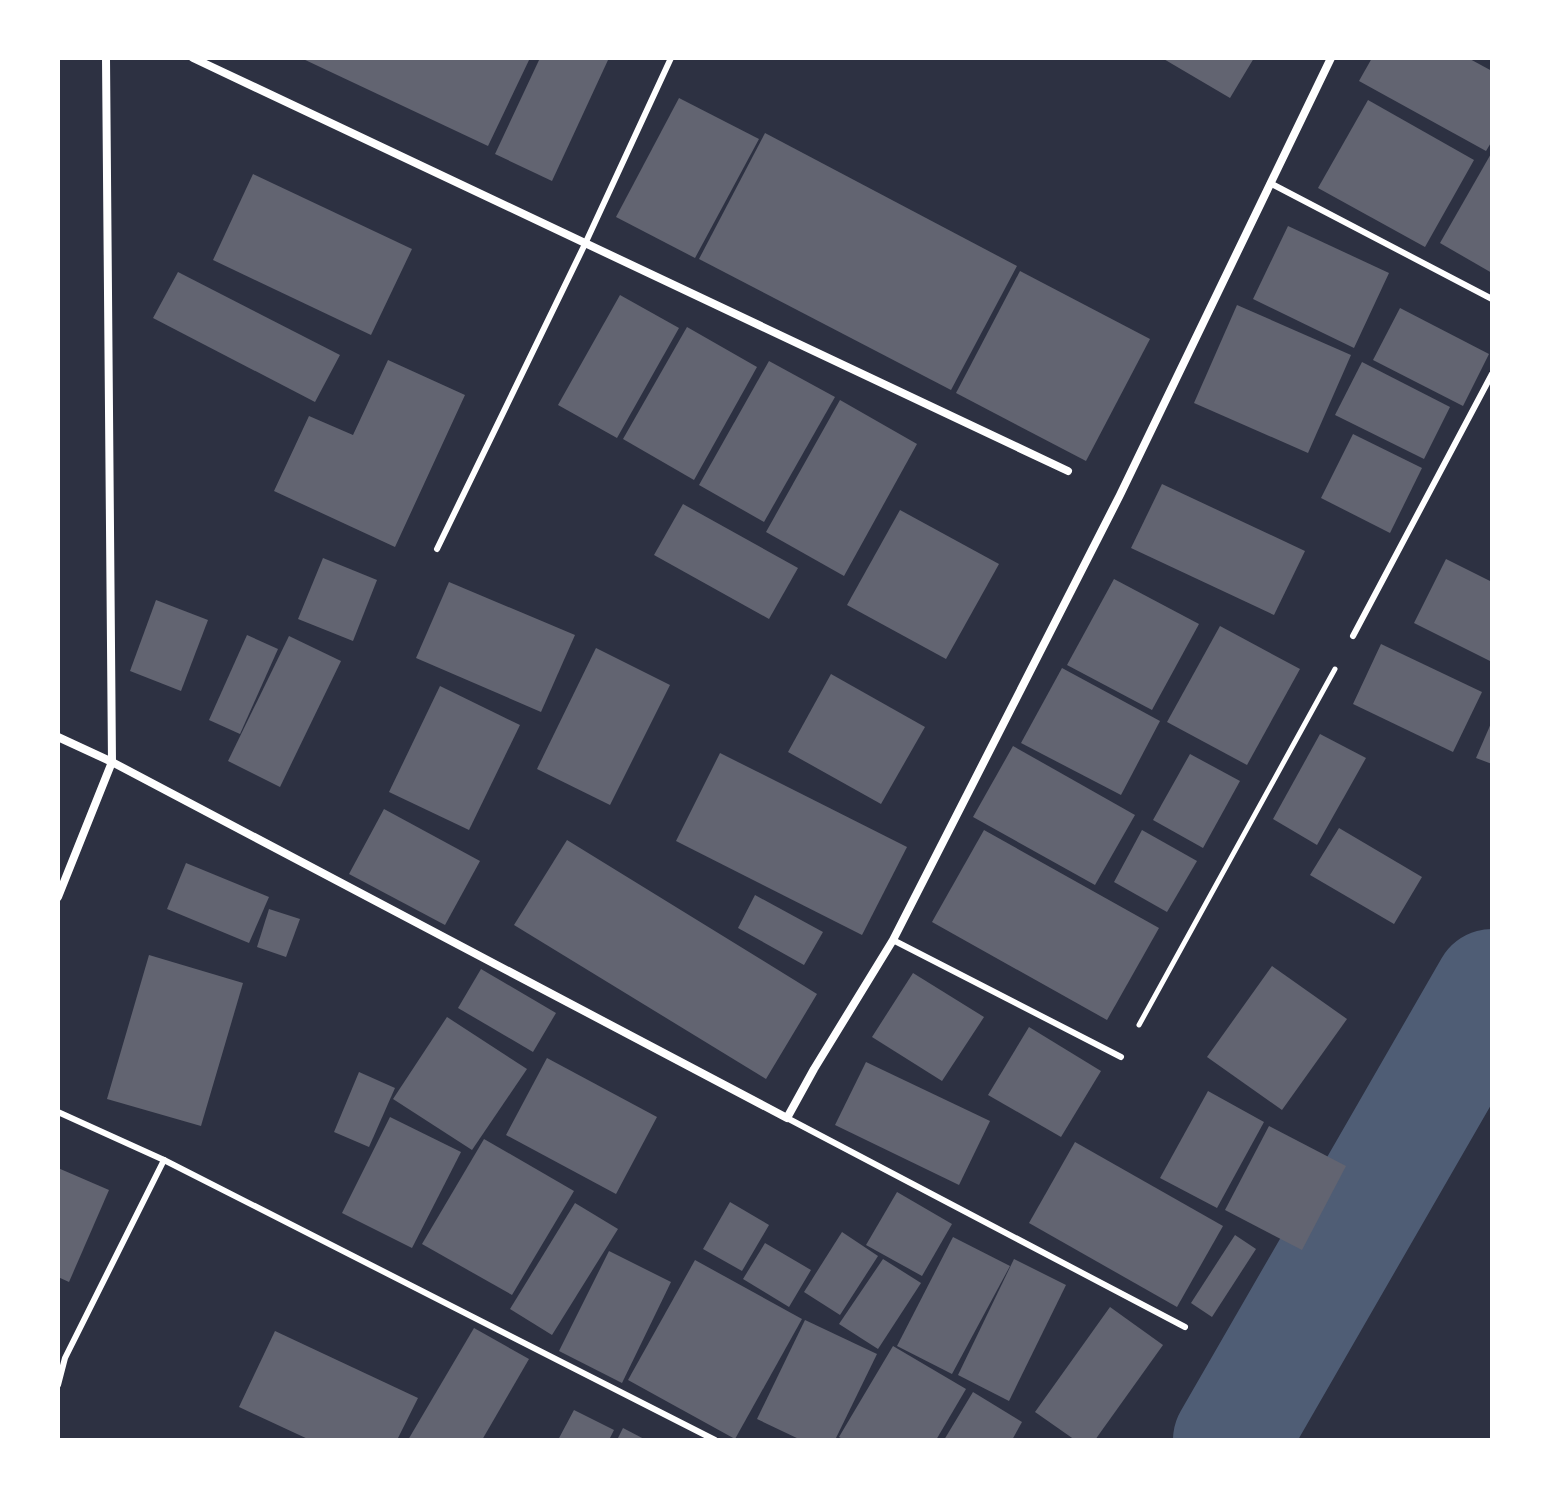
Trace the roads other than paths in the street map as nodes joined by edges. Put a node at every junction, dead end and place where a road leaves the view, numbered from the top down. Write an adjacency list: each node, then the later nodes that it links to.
1 (106, 58): 13 (street)
2 (193, 58): 6 (street)
3 (671, 58): 6 (lane)
4 (1331, 58): 5 (street)
5 (1270, 183): 7 (lane); 15 (street)
6 (585, 244): 9 (street); 10 (lane)
7 (1492, 299)
8 (1492, 374): 11 (lane)
9 (1068, 471)
10 (437, 549)
11 (1353, 636)
12 (58, 737): 13 (street)
13 (112, 762): 14 (street); 18 (street)
14 (58, 897)
15 (893, 940): 16 (lane); 18 (street)
16 (1121, 1057)
17 (58, 1112): 19 (lane)
18 (787, 1118): 20 (lane)
19 (164, 1160): 21 (lane); 22 (lane)
20 (1185, 1327)
21 (58, 1385)
22 (715, 1440)

